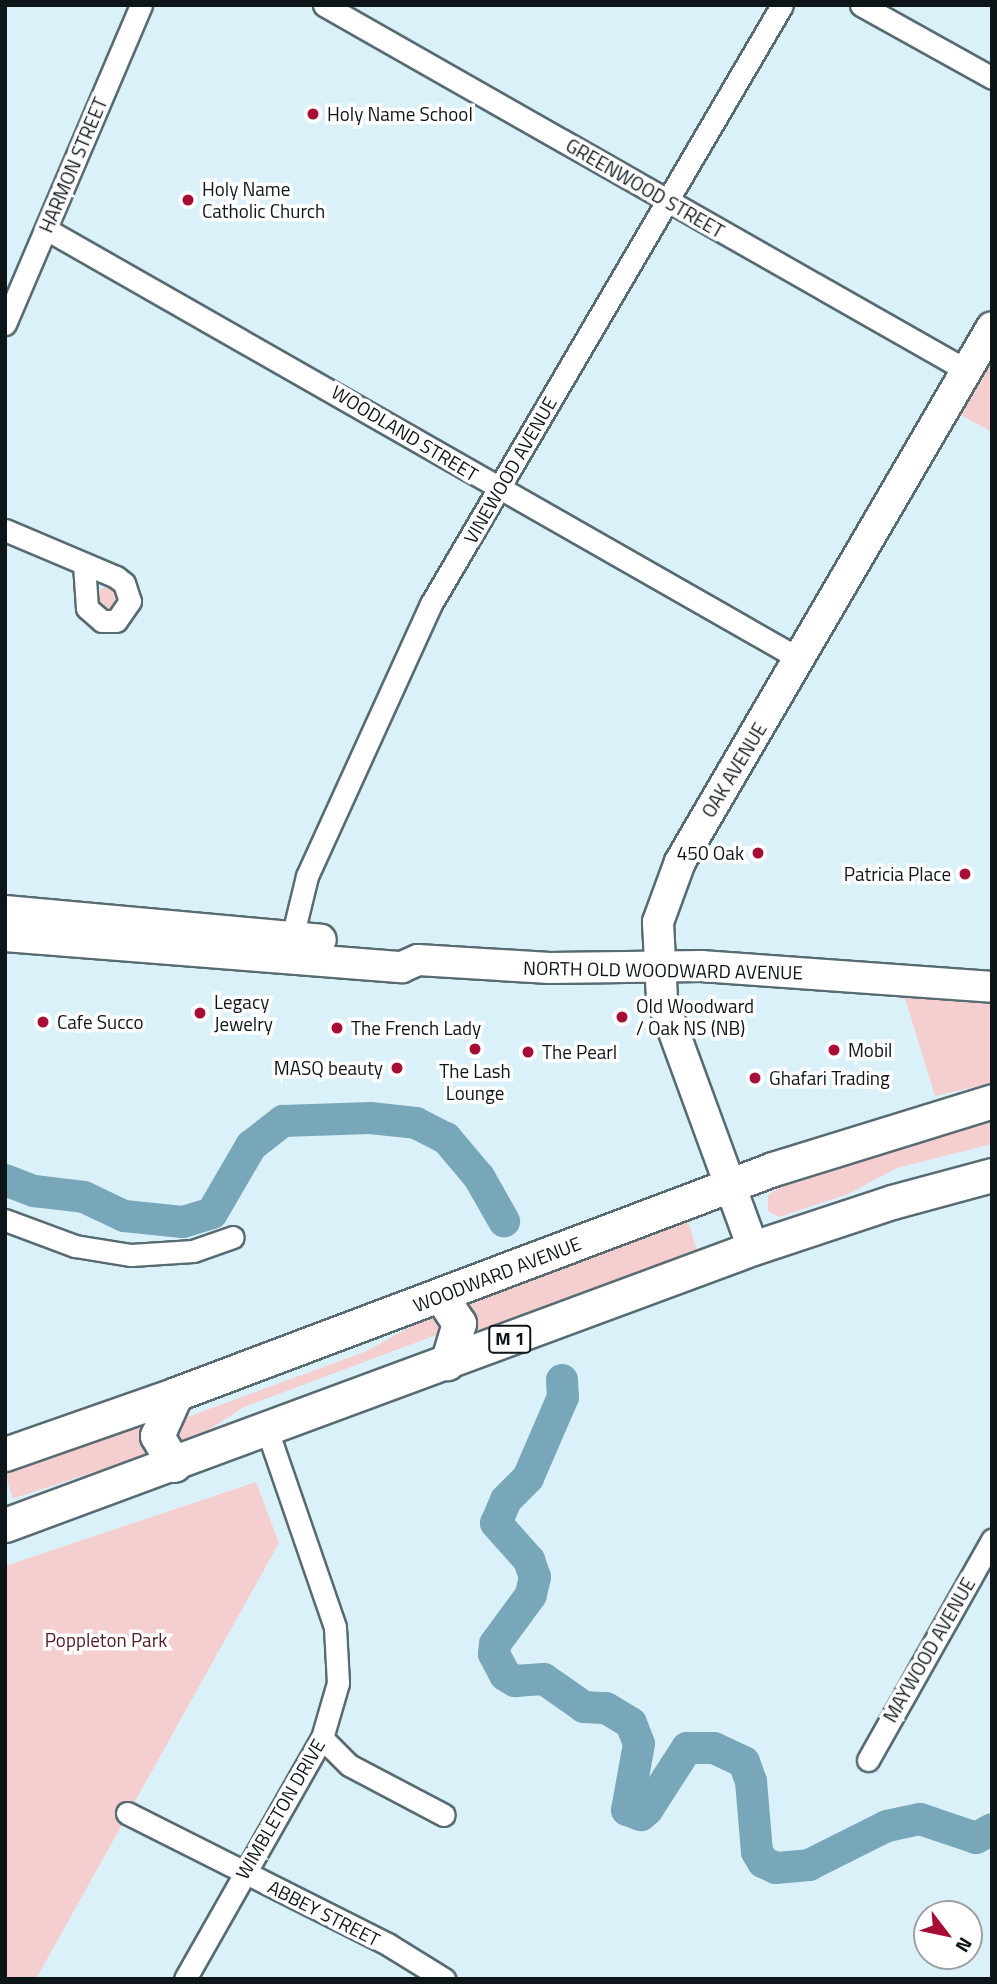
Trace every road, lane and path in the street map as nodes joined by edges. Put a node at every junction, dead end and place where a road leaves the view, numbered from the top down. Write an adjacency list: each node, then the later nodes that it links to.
1 (141, 5): 7 (street, HARMON STREET)
2 (324, 5): 6 (street, GREENWOOD STREET)
3 (782, 5): 6 (street, VINEWOOD AVENUE)
4 (860, 5): 5 (street)
5 (992, 78)
6 (668, 201): 10 (street, GREENWOOD STREET); 11 (street, VINEWOOD AVENUE)
7 (46, 229): 8 (street, HARMON STREET); 11 (street, WOODLAND STREET)
8 (5, 324)
9 (992, 327): 10 (street, OAK AVENUE)
10 (966, 370): 14 (street, OAK AVENUE)
11 (499, 488): 14 (street, WOODLAND STREET); 16 (street, VINEWOOD AVENUE)
12 (5, 530): 13 (street)
13 (84, 564)
14 (800, 659): 17 (street, OAK AVENUE)
15 (10, 924): 16 (street, NORTH OLD WOODWARD AVENUE)
16 (289, 947): 17 (street, NORTH OLD WOODWARD AVENUE)
17 (659, 967): 18 (street, NORTH OLD WOODWARD AVENUE); 21 (street, OAK AVENUE)
18 (992, 987)
19 (992, 1101): 21 (main road, WOODWARD AVENUE)
20 (992, 1175): 24 (main road, M 1)
21 (730, 1185): 24 (street, OAK AVENUE); 25 (main road, WOODWARD AVENUE)
22 (5, 1220): 23 (street)
23 (233, 1237)
24 (753, 1248): 26 (main road, M 1)
25 (440, 1295): 26 (main road); 27 (main road, WOODWARD AVENUE)
26 (447, 1363): 28 (main road, M 1)
27 (176, 1394): 29 (main road, WOODWARD AVENUE); 30 (main road)
28 (267, 1430): 30 (main road, M 1); 33 (street, WIMBLETON DRIVE)
29 (5, 1454)
30 (174, 1465): 31 (main road, M 1)
31 (5, 1525)
32 (991, 1545): 34 (street, MAYWOOD AVENUE)
33 (322, 1738): 36 (street); 37 (street, WIMBLETON DRIVE)
34 (868, 1760)
35 (127, 1812): 37 (street, ABBEY STREET)
36 (444, 1815)
37 (244, 1872): 38 (street, WIMBLETON DRIVE); 39 (street, ABBEY STREET)
38 (185, 1979)
39 (444, 1979)

